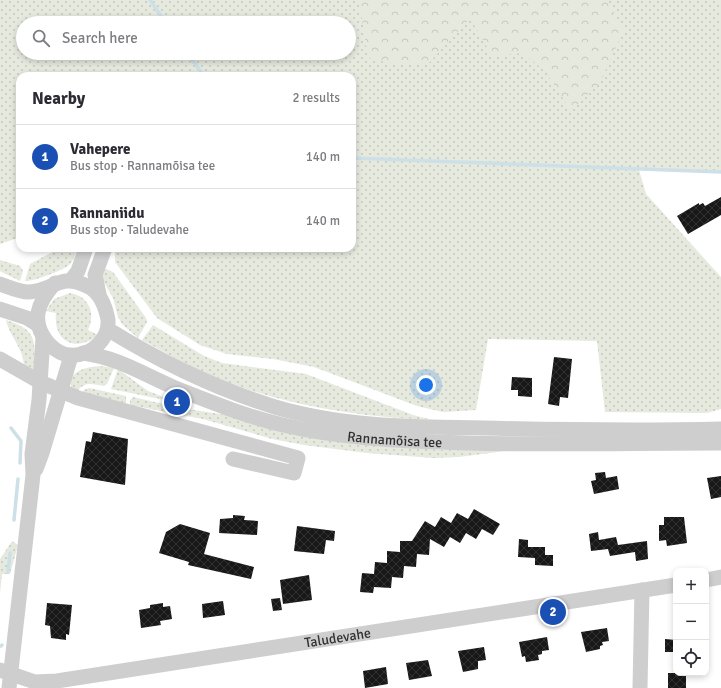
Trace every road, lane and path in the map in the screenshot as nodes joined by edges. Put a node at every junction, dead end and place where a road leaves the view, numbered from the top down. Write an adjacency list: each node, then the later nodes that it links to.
1 (85, 252): 3 (street)
2 (103, 252): 6 (street)
3 (72, 279): 4 (street); 6 (street)
4 (55, 283): 5 (street); 9 (street)
5 (0, 284)
6 (99, 294): 8 (street)
7 (0, 309): 9 (street)
8 (109, 330): 10 (street); 14 (street, Rannamõisa tee)
9 (40, 331): 10 (street); 12 (street)
10 (77, 354): 13 (street); 15 (street, Rannamõisa tee)
11 (0, 359): 12 (street)
12 (40, 382): 13 (street); 17 (street)
13 (61, 391): 16 (street); 17 (street)
14 (721, 429)
15 (721, 443)
16 (233, 459)
17 (33, 475): 22 (street)
18 (721, 577): 19 (street)
19 (709, 579)
20 (673, 585): 21 (street, Taludevahe)
21 (642, 590): 22 (street, Taludevahe); 23 (street)
22 (7, 677)
23 (640, 688)

